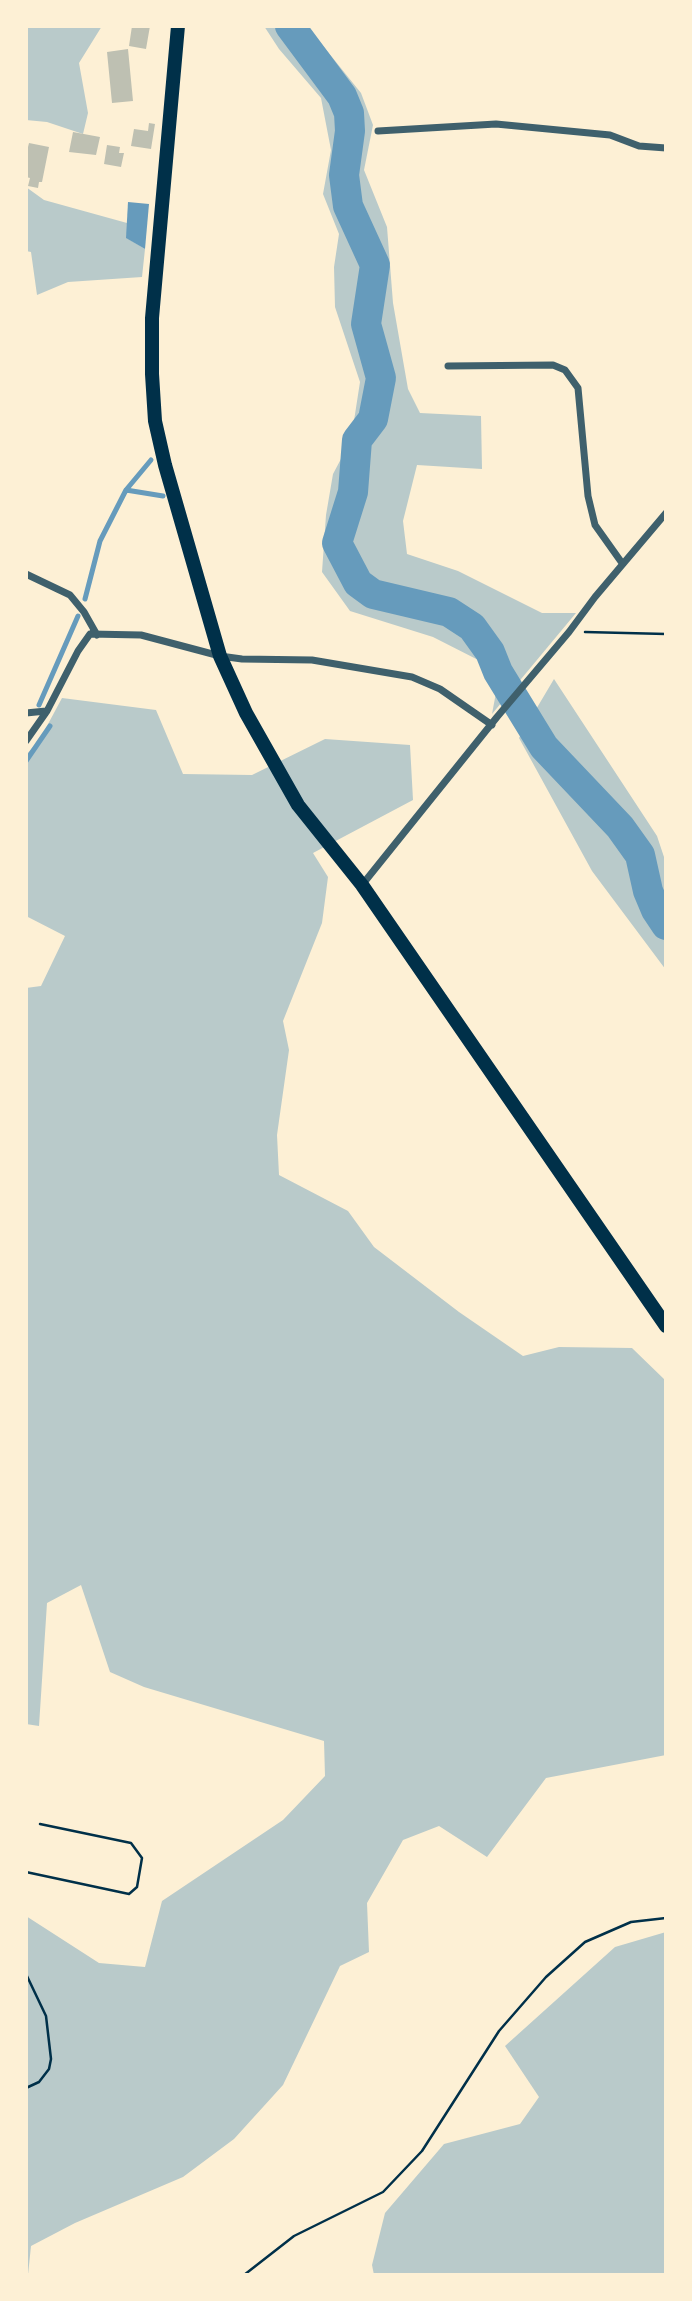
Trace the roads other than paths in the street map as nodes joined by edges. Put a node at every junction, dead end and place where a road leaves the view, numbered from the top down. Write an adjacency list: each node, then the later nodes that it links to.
1 (178, 26): 9 (main road)
2 (378, 131): 3 (street)
3 (666, 148)
4 (448, 366): 6 (street)
5 (666, 513): 6 (street)
6 (622, 563): 12 (street)
7 (26, 574): 8 (street)
8 (97, 635): 9 (street); 10 (street)
9 (220, 656): 12 (street); 14 (main road)
10 (47, 711): 11 (street); 13 (street)
11 (26, 713)
12 (492, 726): 14 (street)
13 (26, 741)
14 (362, 885): 15 (main road)
15 (666, 1326)

